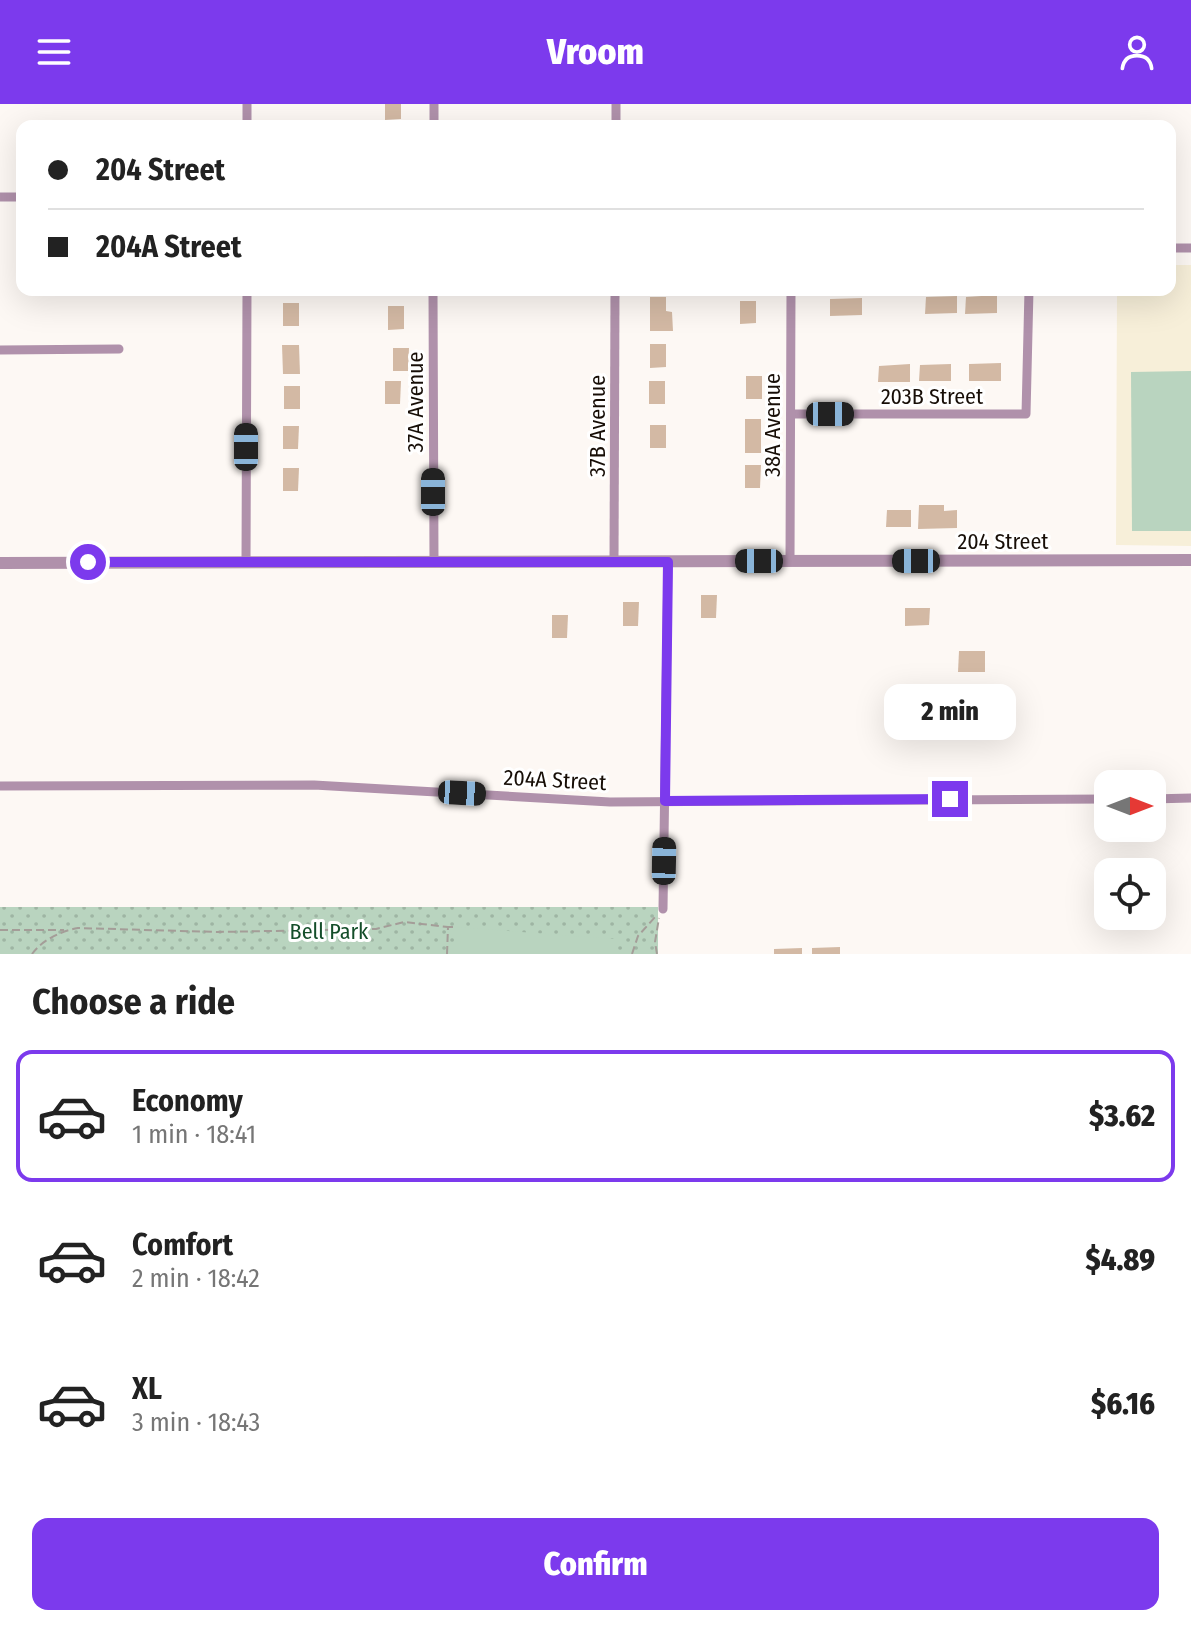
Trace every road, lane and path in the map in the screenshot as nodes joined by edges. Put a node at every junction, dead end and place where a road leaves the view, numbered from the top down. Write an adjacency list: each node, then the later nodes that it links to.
1 (247, 296): 15 (street)
2 (433, 296): 11 (street, 37A Avenue)
3 (615, 296): 12 (street, 37B Avenue)
4 (791, 296): 8 (street, 38A Avenue)
5 (1029, 296): 8 (street, 203B Street)
6 (119, 349): 7 (street)
7 (0, 350)
8 (791, 414): 10 (street, 38A Avenue)
9 (1191, 560): 10 (street, 204 Street)
10 (790, 561): 13 (street, 204 Street)
11 (434, 562): 12 (street, 204 Street); 15 (street, 204 Street)
12 (614, 562): 13 (street, 204 Street)
13 (668, 562): 20 (street)
14 (0, 563): 15 (street, 204 Street)
15 (246, 563)
16 (0, 786): 20 (street, 204A Street)
17 (1191, 798): 19 (street)
18 (1094, 799): 20 (street, 204A Street)
19 (1166, 799)
20 (665, 801): 21 (street)
21 (663, 909): 28 (path); 29 (path)
22 (448, 927): 23 (path); 25 (path); 27 (path)
23 (456, 927)
24 (0, 930): 25 (path)
25 (65, 930): 26 (path)
26 (32, 954)
27 (447, 954)
28 (632, 954)
29 (657, 954)

